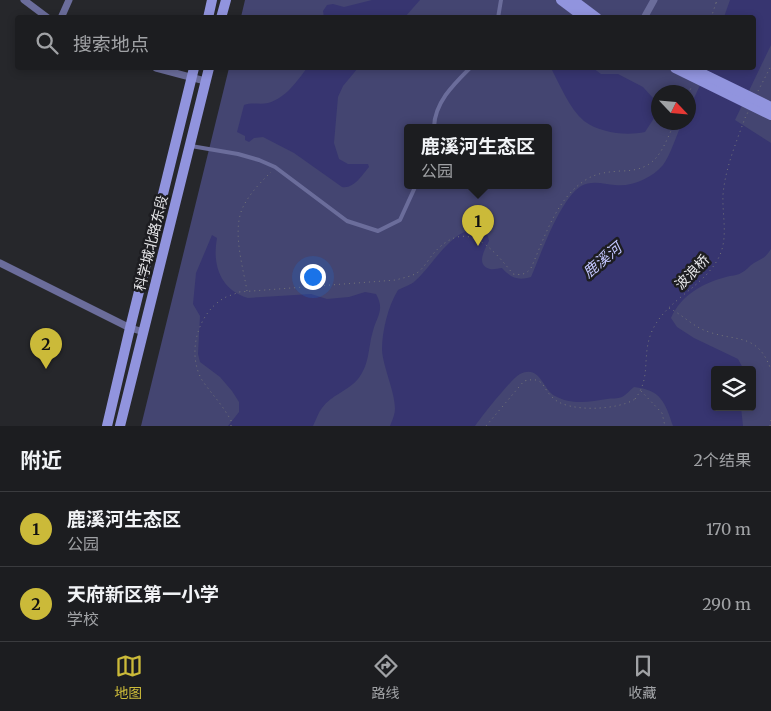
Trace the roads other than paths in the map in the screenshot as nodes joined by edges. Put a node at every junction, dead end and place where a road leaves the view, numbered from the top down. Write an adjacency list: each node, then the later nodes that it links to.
1 (24, 0): 9 (street)
2 (69, 0): 10 (street)
3 (212, 0): 11 (main road)
4 (226, 0): 12 (main road)
5 (501, 0): 13 (lane)
6 (561, 0): 14 (main road)
7 (573, 0): 15 (main road)
8 (654, 0): 16 (street, bridge)
9 (44, 15)
10 (62, 15)
11 (209, 15)
12 (222, 15)
13 (498, 15)
14 (581, 15)
15 (593, 15)
16 (646, 15)
17 (163, 70): 23 (street)
18 (194, 70): 23 (main road, 科学城北路东段)
19 (208, 70): 24 (main road, 科学城北路东段)
20 (468, 70): 27 (lane)
21 (678, 70): 26 (main road, bridge)
22 (695, 70): 25 (main road, bridge)
23 (192, 78): 24 (street); 31 (main road, 科学城北路东段)
24 (205, 81): 28 (main road, 科学城北路东段)
25 (771, 107)
26 (771, 115)
27 (435, 124)
28 (190, 146): 29 (lane); 32 (main road, 科学城北路东段)
29 (414, 189)
30 (0, 264): 31 (street)
31 (130, 328): 32 (street); 33 (main road, 科学城北路东段)
32 (144, 332): 34 (main road, 科学城北路东段)
33 (107, 426)
34 (120, 426)

